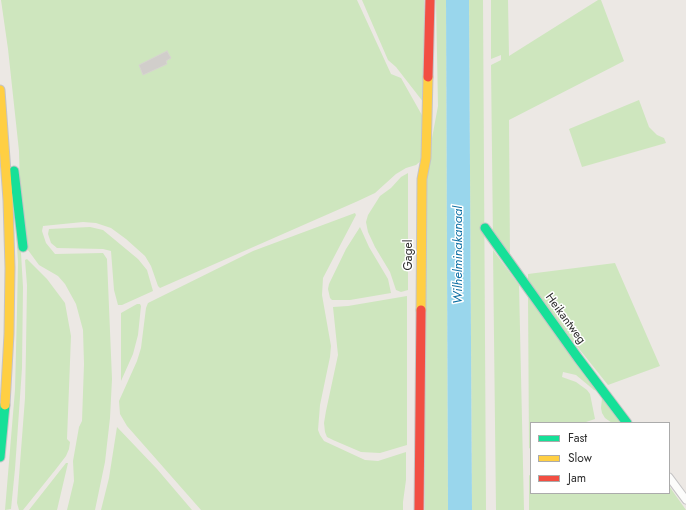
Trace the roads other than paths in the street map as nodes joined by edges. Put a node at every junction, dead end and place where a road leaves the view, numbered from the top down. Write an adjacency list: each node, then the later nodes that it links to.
1 (430, 0): 10 (main road, Gagel)
2 (0, 90): 3 (main road)
3 (1, 102): 5 (main road); 7 (main road)
4 (485, 228): 6 (main road, Heikantweg)
5 (23, 247)
6 (626, 422)
7 (0, 457)
8 (670, 478): 9 (street)
9 (686, 500)
10 (419, 510)

